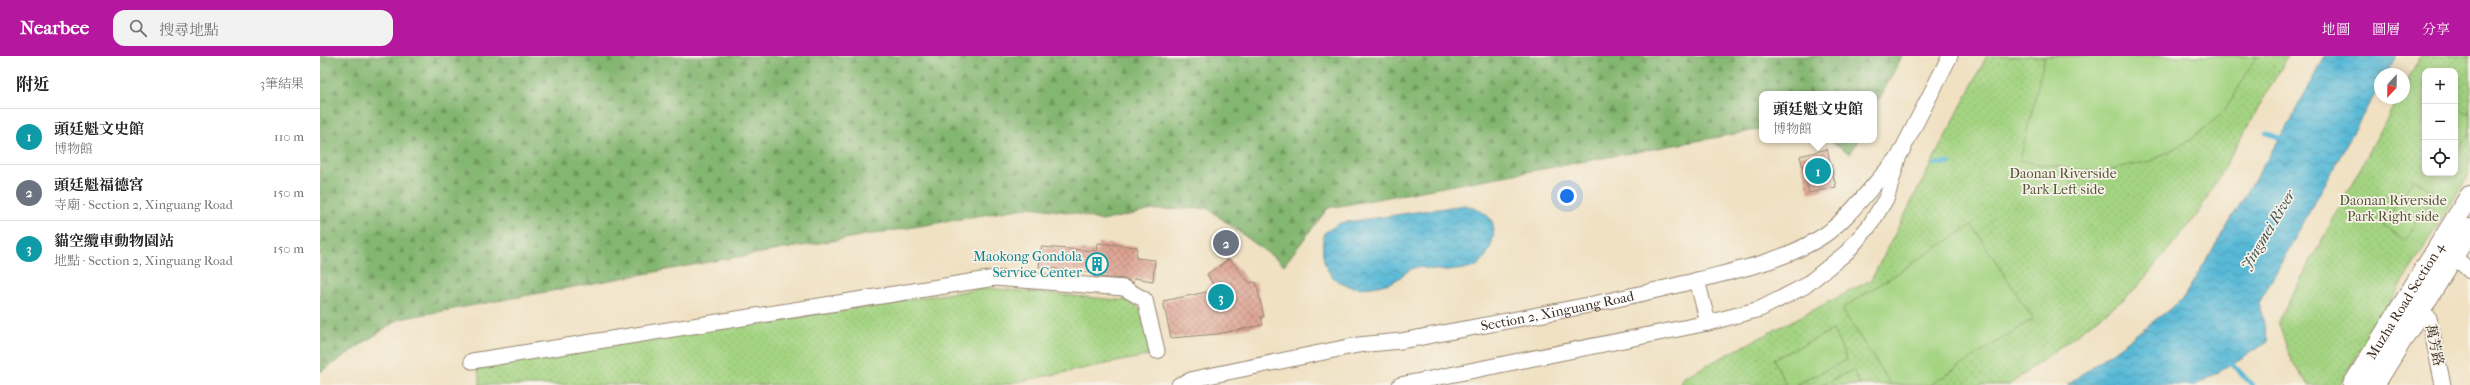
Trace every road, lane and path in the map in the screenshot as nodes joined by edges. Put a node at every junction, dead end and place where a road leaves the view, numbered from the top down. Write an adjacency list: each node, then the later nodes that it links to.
1 (1950, 56): 2 (street, Section 2, Xinguang Road)
2 (1898, 158): 7 (street, Section 2, Xinguang Road); 9 (street, Section 2, Xinguang Road)
3 (2470, 196): 5 (main road, Muzha Road Section 4)
4 (2470, 229): 5 (main road, Muzha Road Section 4)
5 (2447, 250): 6 (street); 8 (main road, Muzha Road Section 4); 14 (main road, Muzha Road Section 4)
6 (2470, 270)
7 (1697, 280): 9 (street); 12 (street, Section 2, Xinguang Road)
8 (2420, 310): 15 (main road, Muzha Road Section 4); 16 (street, 萬芳路)
9 (1708, 323): 13 (street, Section 2, Xinguang Road)
10 (1157, 351): 11 (street)
11 (472, 361)
12 (1180, 385)
13 (1400, 385)
14 (2354, 385)
15 (2374, 385)
16 (2443, 385)

